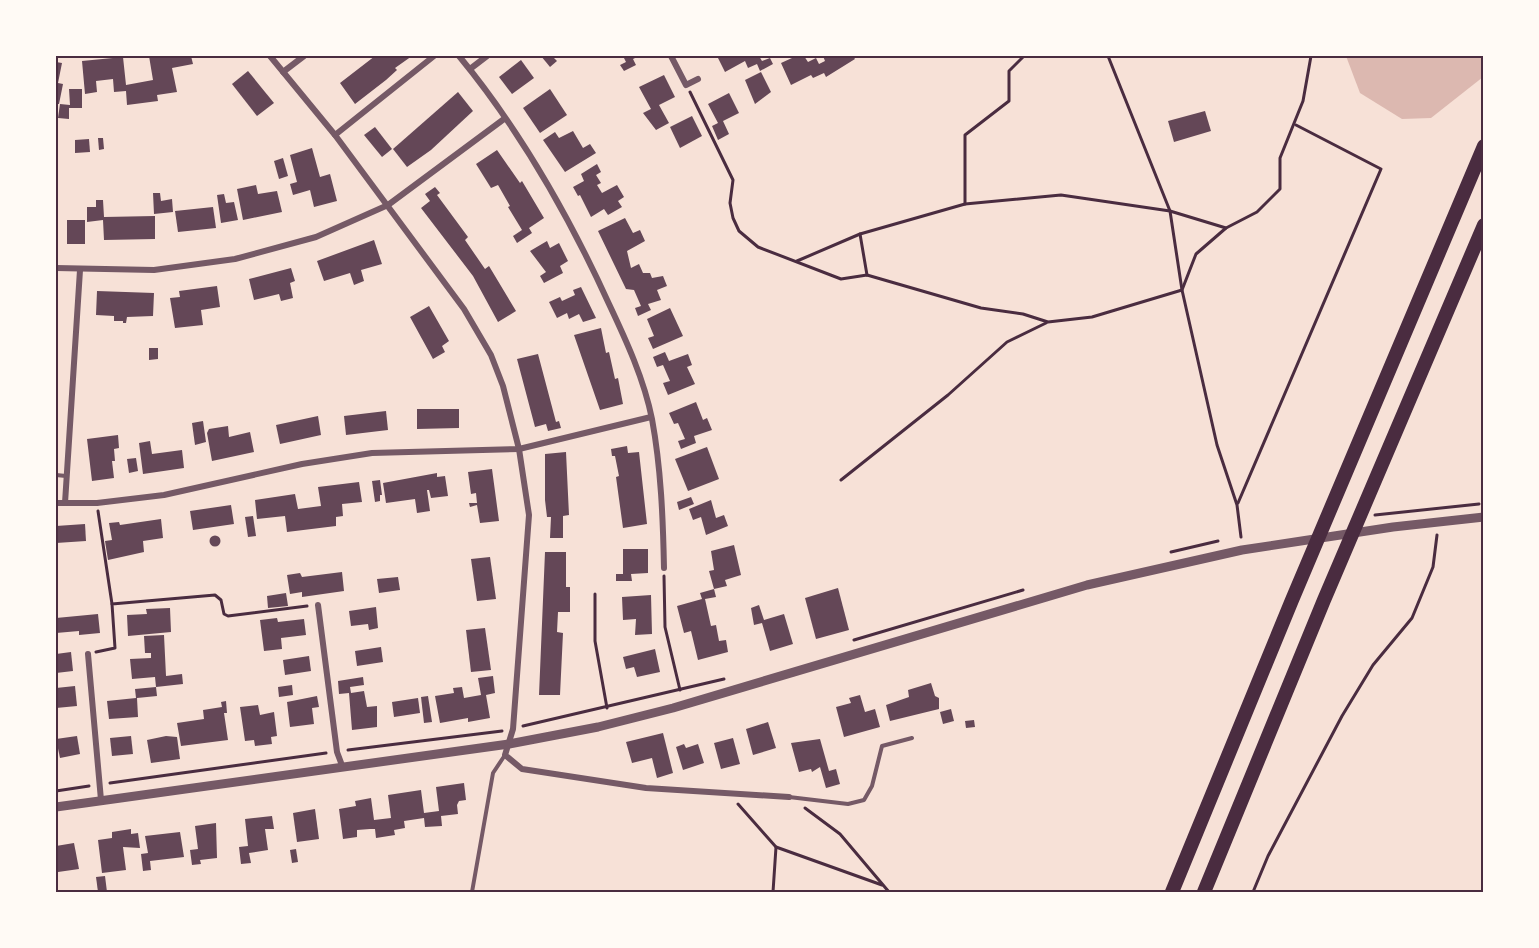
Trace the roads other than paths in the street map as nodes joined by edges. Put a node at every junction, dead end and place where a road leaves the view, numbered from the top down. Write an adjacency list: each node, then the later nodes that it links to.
1 (270, 56): 8 (street)
2 (304, 56): 8 (street)
3 (434, 56): 11 (street)
4 (459, 56): 7 (street)
5 (487, 56): 7 (street)
6 (671, 56): 9 (street)
7 (470, 69): 10 (street)
8 (283, 72): 11 (street)
9 (698, 79)
10 (504, 119): 13 (street); 17 (street)
11 (335, 135): 13 (street)
12 (1484, 146): 35 (highway)
13 (388, 205): 16 (street); 18 (street)
14 (1484, 225): 36 (highway)
15 (56, 268): 16 (street)
16 (80, 270): 20 (street)
17 (651, 417): 18 (street); 24 (street)
18 (519, 448): 22 (street); 28 (street)
19 (56, 476): 20 (lane)
20 (67, 476): 22 (street)
21 (56, 503): 22 (street)
22 (65, 503)
23 (1484, 517): 28 (street)
24 (664, 568)
25 (318, 605): 30 (street)
26 (88, 654): 32 (street)
27 (912, 738): 31 (lane)
28 (509, 744): 29 (street); 30 (street)
29 (504, 755): 31 (street); 34 (lane)
30 (343, 768): 32 (street)
31 (789, 797)
32 (101, 800): 33 (street)
33 (56, 807)
34 (472, 892)
35 (1172, 892)
36 (1204, 892)

